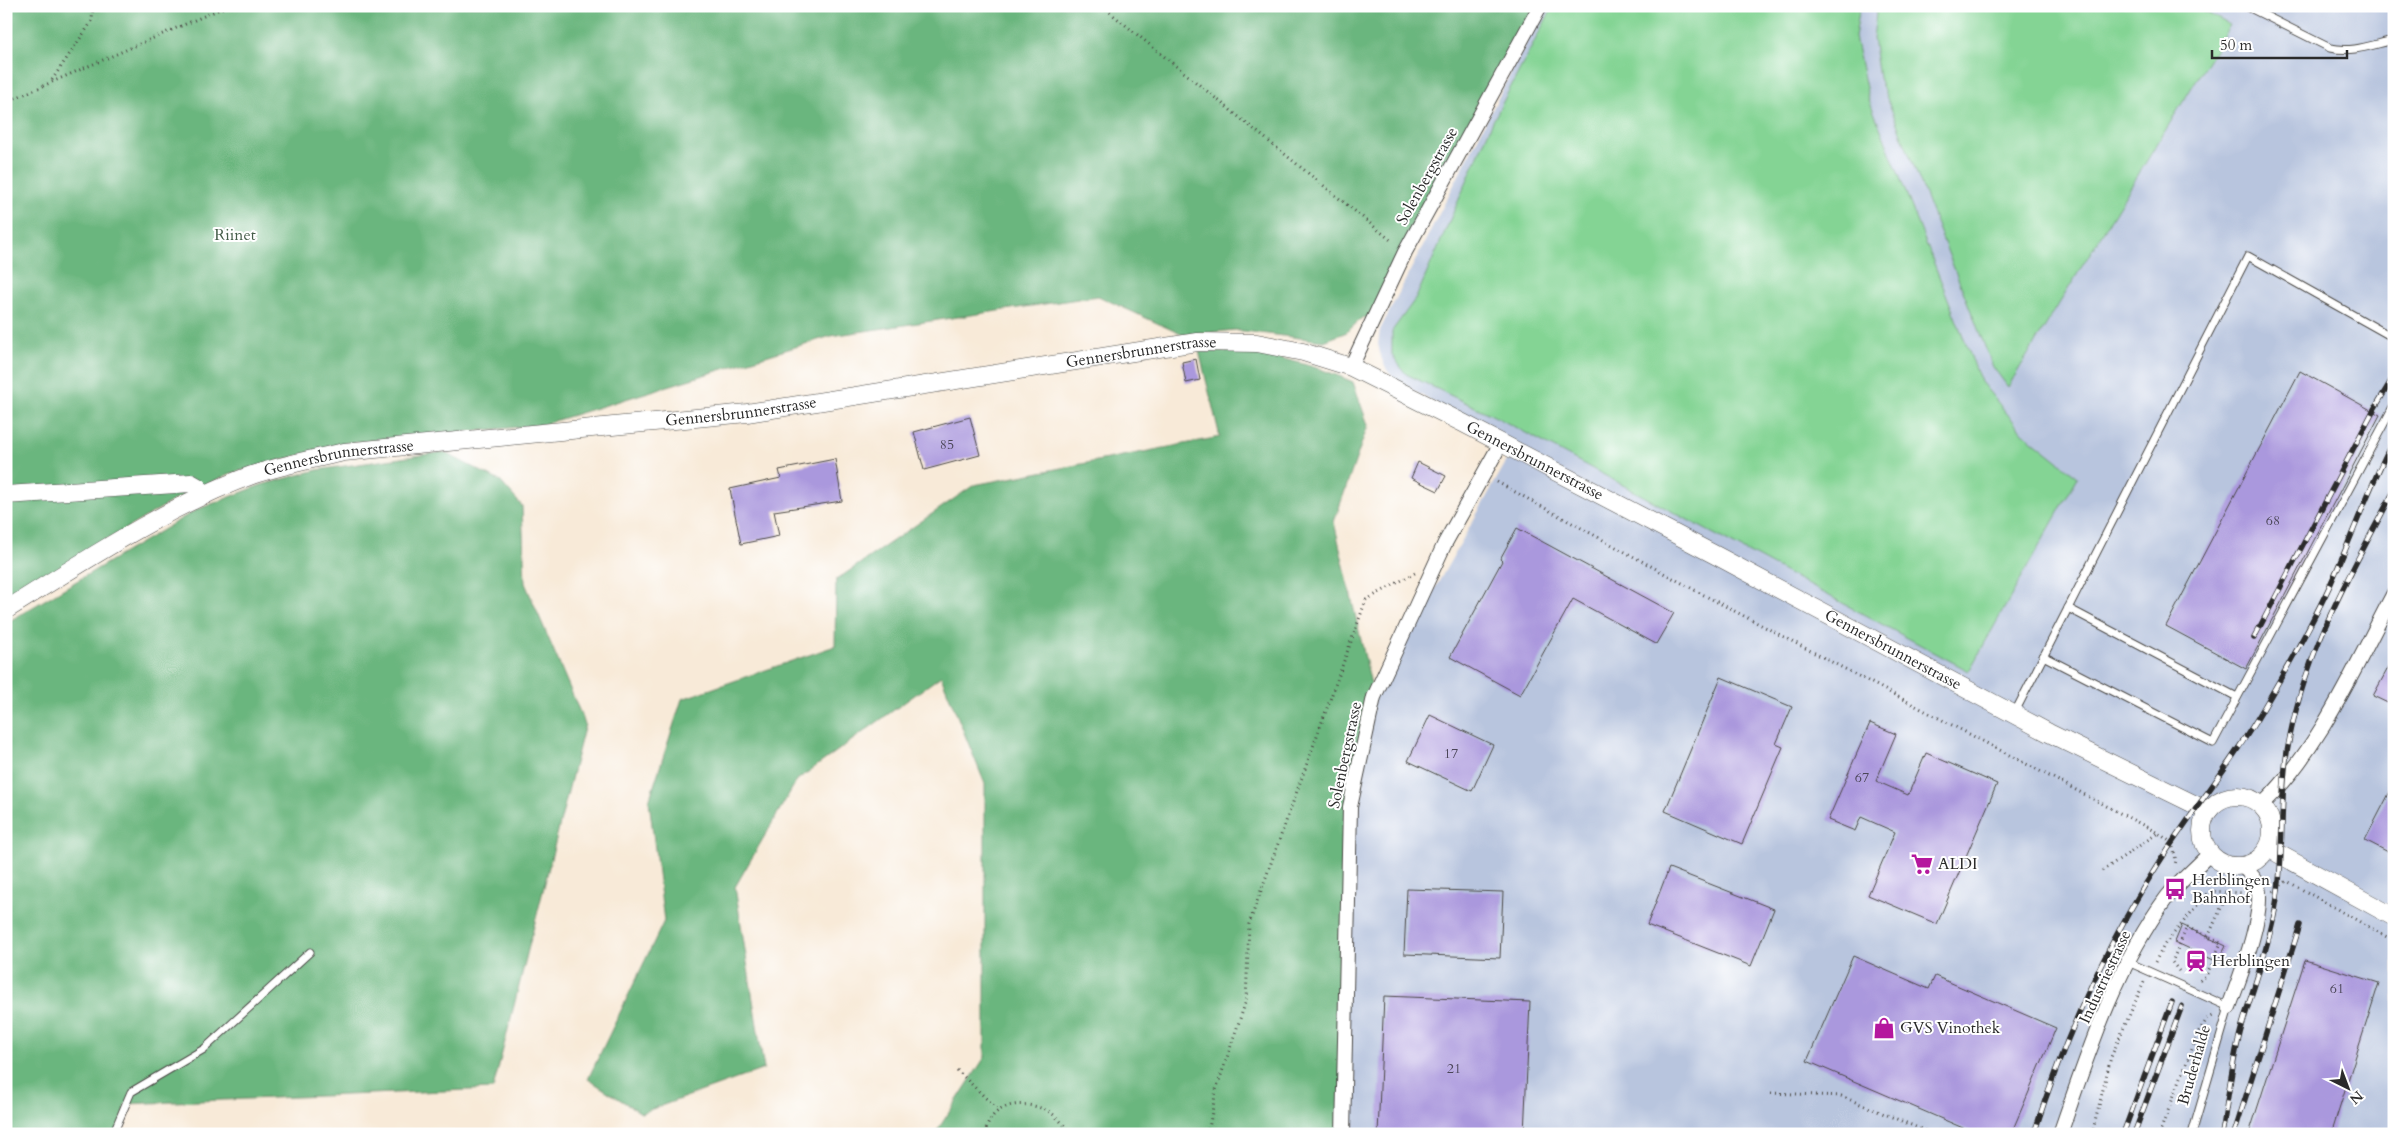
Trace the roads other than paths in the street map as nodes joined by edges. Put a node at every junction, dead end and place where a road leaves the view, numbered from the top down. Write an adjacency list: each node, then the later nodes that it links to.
1 (1540, 6): 5 (street, Solenbergstrasse)
2 (2246, 6): 3 (lane)
3 (2394, 40)
4 (2394, 338): 11 (lane)
5 (1351, 367): 7 (street, Gennersbrunnerstrasse); 9 (street, Gennersbrunnerstrasse)
6 (2394, 405): 14 (lane)
7 (1501, 443): 15 (street, Gennersbrunnerstrasse); 26 (street, Solenbergstrasse)
8 (6, 495): 9 (street)
9 (205, 495): 12 (street, Gennersbrunnerstrasse)
10 (2394, 593): 16 (street)
11 (2068, 608): 13 (lane); 14 (lane)
12 (6, 610)
13 (2043, 656): 14 (lane); 15 (lane)
14 (2237, 697)
15 (2014, 714): 17 (street, Gennersbrunnerstrasse)
16 (2262, 805): 17 (street); 18 (street)
17 (2208, 811): 19 (street)
18 (2268, 848): 20 (street); 21 (street)
19 (2210, 853): 20 (street); 23 (street, Industriestrasse)
20 (2242, 866): 24 (street, Bruderhalde)
21 (2394, 917)
22 (310, 952): 25 (lane)
23 (2128, 962): 24 (lane); 27 (street, Industriestrasse)
24 (2229, 1007): 28 (lane, Bruderhalde)
25 (113, 1134)
26 (1343, 1134)
27 (2060, 1134)
28 (2192, 1134)

